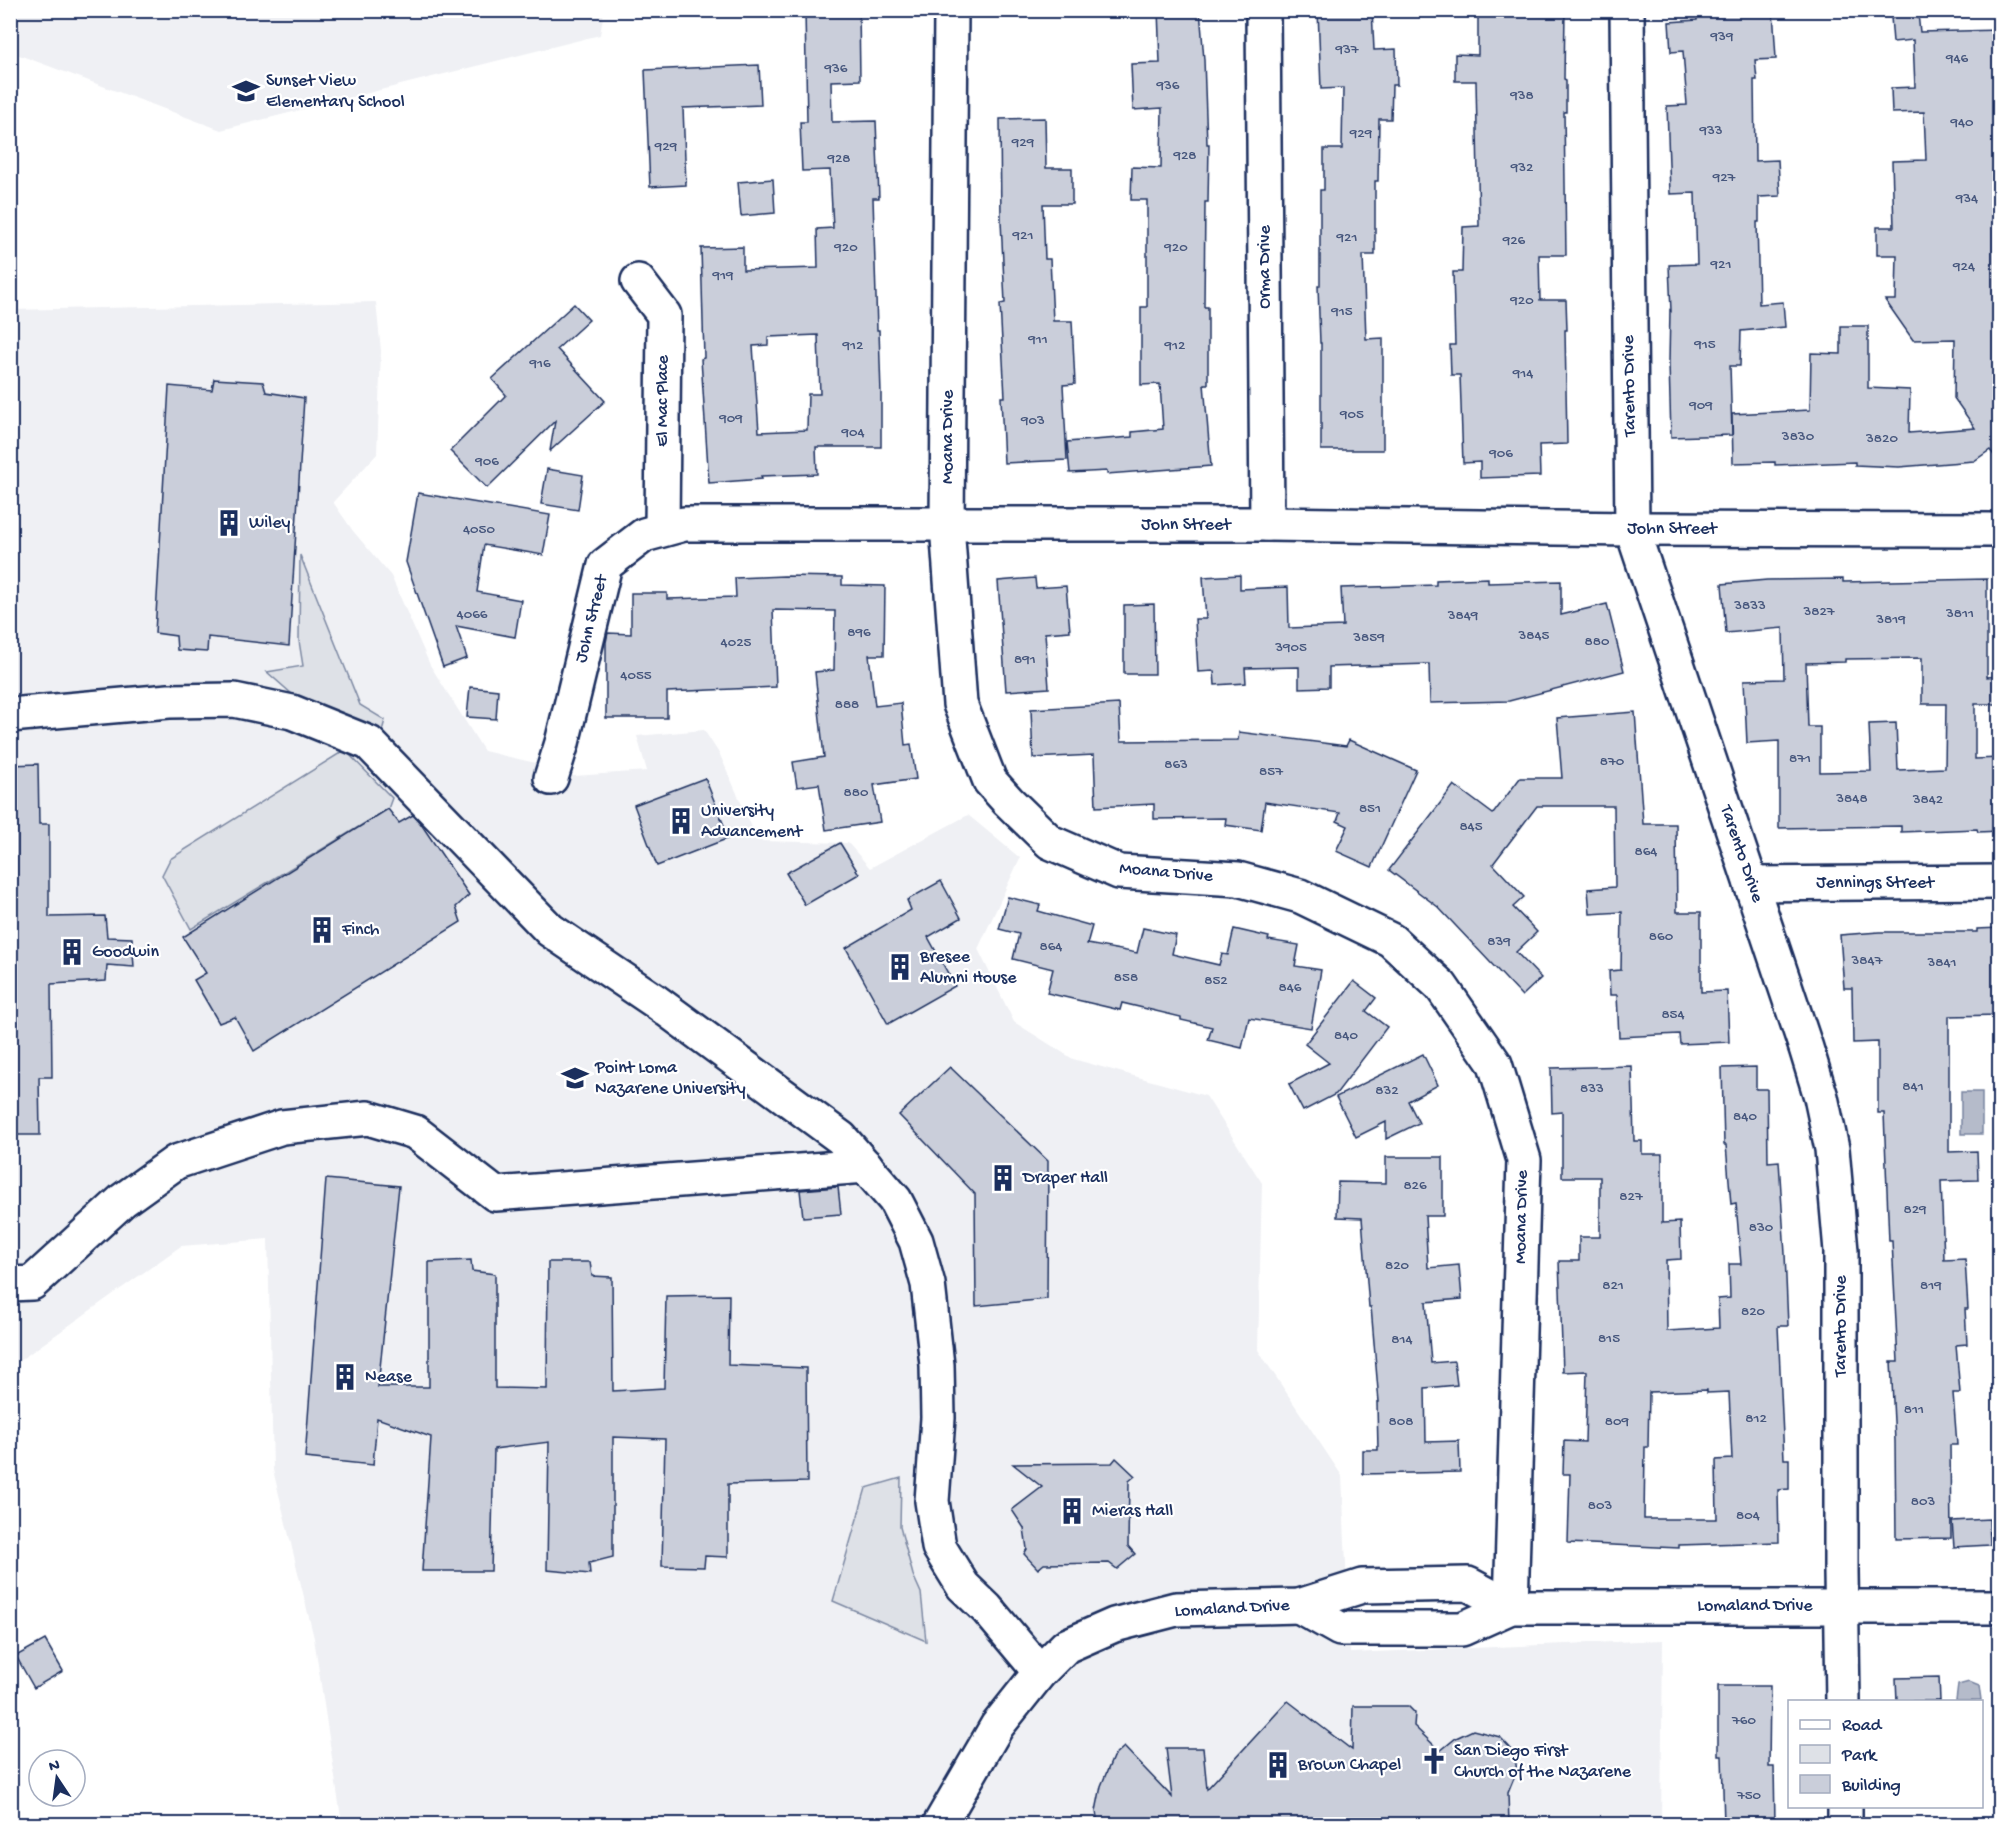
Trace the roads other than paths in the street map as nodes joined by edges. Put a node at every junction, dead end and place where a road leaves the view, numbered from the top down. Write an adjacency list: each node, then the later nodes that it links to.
1 (951, 10): 6 (street, Moana Drive)
2 (1263, 10): 5 (street, Orma Drive)
3 (1627, 10): 8 (street, Tarento Drive)
4 (638, 281): 7 (street, El Mac Place)
5 (1267, 524): 6 (street, John Street); 8 (street, John Street)
6 (947, 525): 7 (street, John Street); 18 (street, Moana Drive)
7 (662, 529): 11 (street, John Street)
8 (1632, 529): 9 (street, John Street); 13 (street, Tarento Drive)
9 (2000, 530)
10 (10, 715): 14 (street)
11 (550, 778)
12 (2000, 882): 13 (street, Jennings Street)
13 (1751, 884): 17 (street, Tarento Drive)
14 (866, 1167): 15 (street); 20 (street)
15 (10, 1284)
16 (1299, 1606): 18 (street, Lomaland Drive); 18 (street, Lomaland Drive); 20 (street, Lomaland Drive)
17 (1841, 1606): 18 (street, Lomaland Drive); 19 (street, Lomaland Drive); 21 (street, Tarento Drive)
18 (1511, 1607)
19 (2000, 1607)
20 (1040, 1672): 23 (street, Lomaland Drive)
21 (1843, 1700)
22 (1845, 1808): 24 (street)
23 (940, 1824)
24 (1845, 1824)

